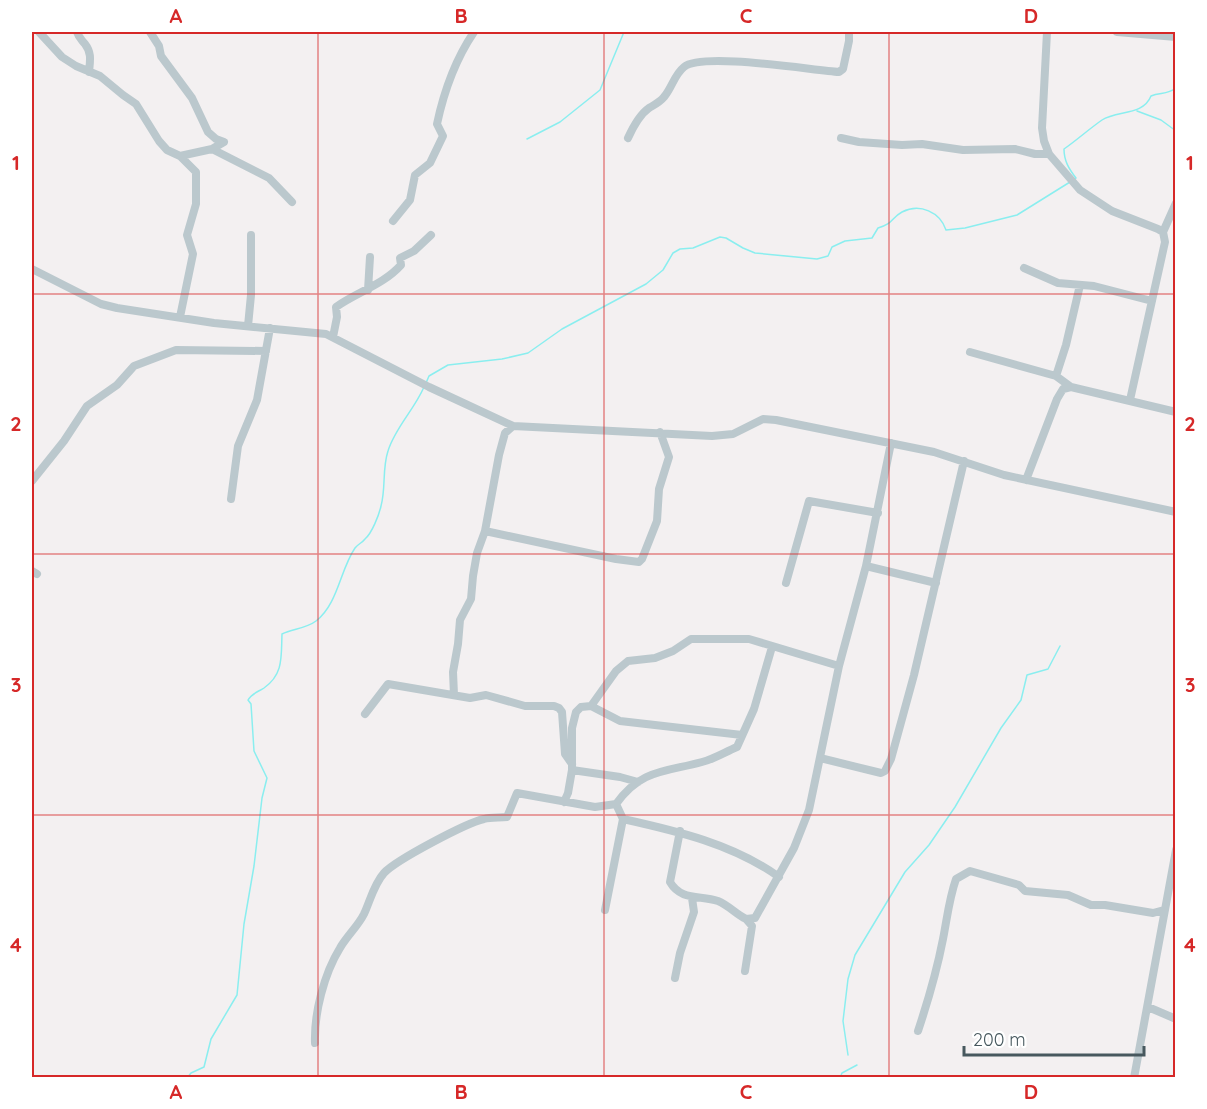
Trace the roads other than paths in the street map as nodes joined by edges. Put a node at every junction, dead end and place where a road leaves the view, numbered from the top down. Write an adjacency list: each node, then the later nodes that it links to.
1 (39, 32): 9 (street)
2 (77, 32): 9 (street)
3 (150, 32): 12 (street)
4 (474, 32): 17 (street)
5 (849, 32): 10 (street)
6 (1047, 32): 13 (street)
7 (1117, 32): 8 (street)
8 (1176, 37)
9 (89, 72): 14 (street)
10 (628, 138)
11 (841, 138): 13 (street)
12 (212, 148): 14 (street); 15 (street)
13 (1049, 154): 18 (street)
14 (180, 156): 27 (street)
15 (292, 202)
16 (1176, 203): 18 (street)
17 (393, 221)
18 (1163, 232): 26 (street)
19 (251, 235): 28 (street)
20 (431, 235): 25 (street)
21 (370, 257): 25 (street)
22 (1024, 268): 24 (street)
23 (32, 269): 27 (street)
24 (1080, 285): 26 (street); 33 (street)
25 (368, 290): 30 (street)
26 (1152, 301): 35 (street)
27 (180, 317): 28 (street)
28 (248, 326): 29 (street)
29 (270, 328): 30 (street); 31 (street)
30 (333, 337): 37 (street)
31 (266, 351): 42 (street); 43 (street)
32 (970, 352): 33 (street)
33 (1056, 376): 34 (street)
34 (1071, 387): 35 (street); 41 (street)
35 (1130, 400): 36 (street)
36 (1176, 412)
37 (513, 426): 38 (street); 46 (street)
38 (660, 432): 39 (street); 46 (street)
39 (891, 443): 40 (street); 45 (street)
40 (964, 461): 41 (street); 49 (street)
41 (1026, 480): 44 (street)
42 (32, 481)
43 (231, 499)
44 (1176, 512)
45 (878, 513): 47 (street); 48 (street)
46 (485, 531): 52 (street)
47 (866, 566): 49 (street); 51 (street)
48 (786, 583)
49 (936, 584): 56 (street)
50 (772, 647): 51 (street); 53 (street); 55 (street)
51 (838, 666): 56 (street)
52 (454, 694): 54 (street); 57 (street)
53 (591, 706): 55 (street); 57 (street)
54 (365, 714)
55 (742, 735): 58 (street)
56 (820, 758): 64 (street)
57 (572, 767): 58 (street); 59 (street)
58 (638, 782): 60 (street)
59 (564, 802): 60 (street); 74 (street)
60 (616, 804): 61 (street)
61 (623, 819): 62 (street); 67 (street)
62 (680, 831): 64 (street); 65 (street)
63 (1176, 850): 66 (street)
64 (779, 877): 68 (street)
65 (692, 898): 68 (street); 70 (street)
66 (1164, 909): 71 (street); 73 (street)
67 (605, 910)
68 (751, 921): 69 (street)
69 (745, 971)
70 (675, 978)
71 (1148, 1007): 72 (street); 75 (street)
72 (1176, 1019)
73 (918, 1031)
74 (315, 1043)
75 (1134, 1077)

